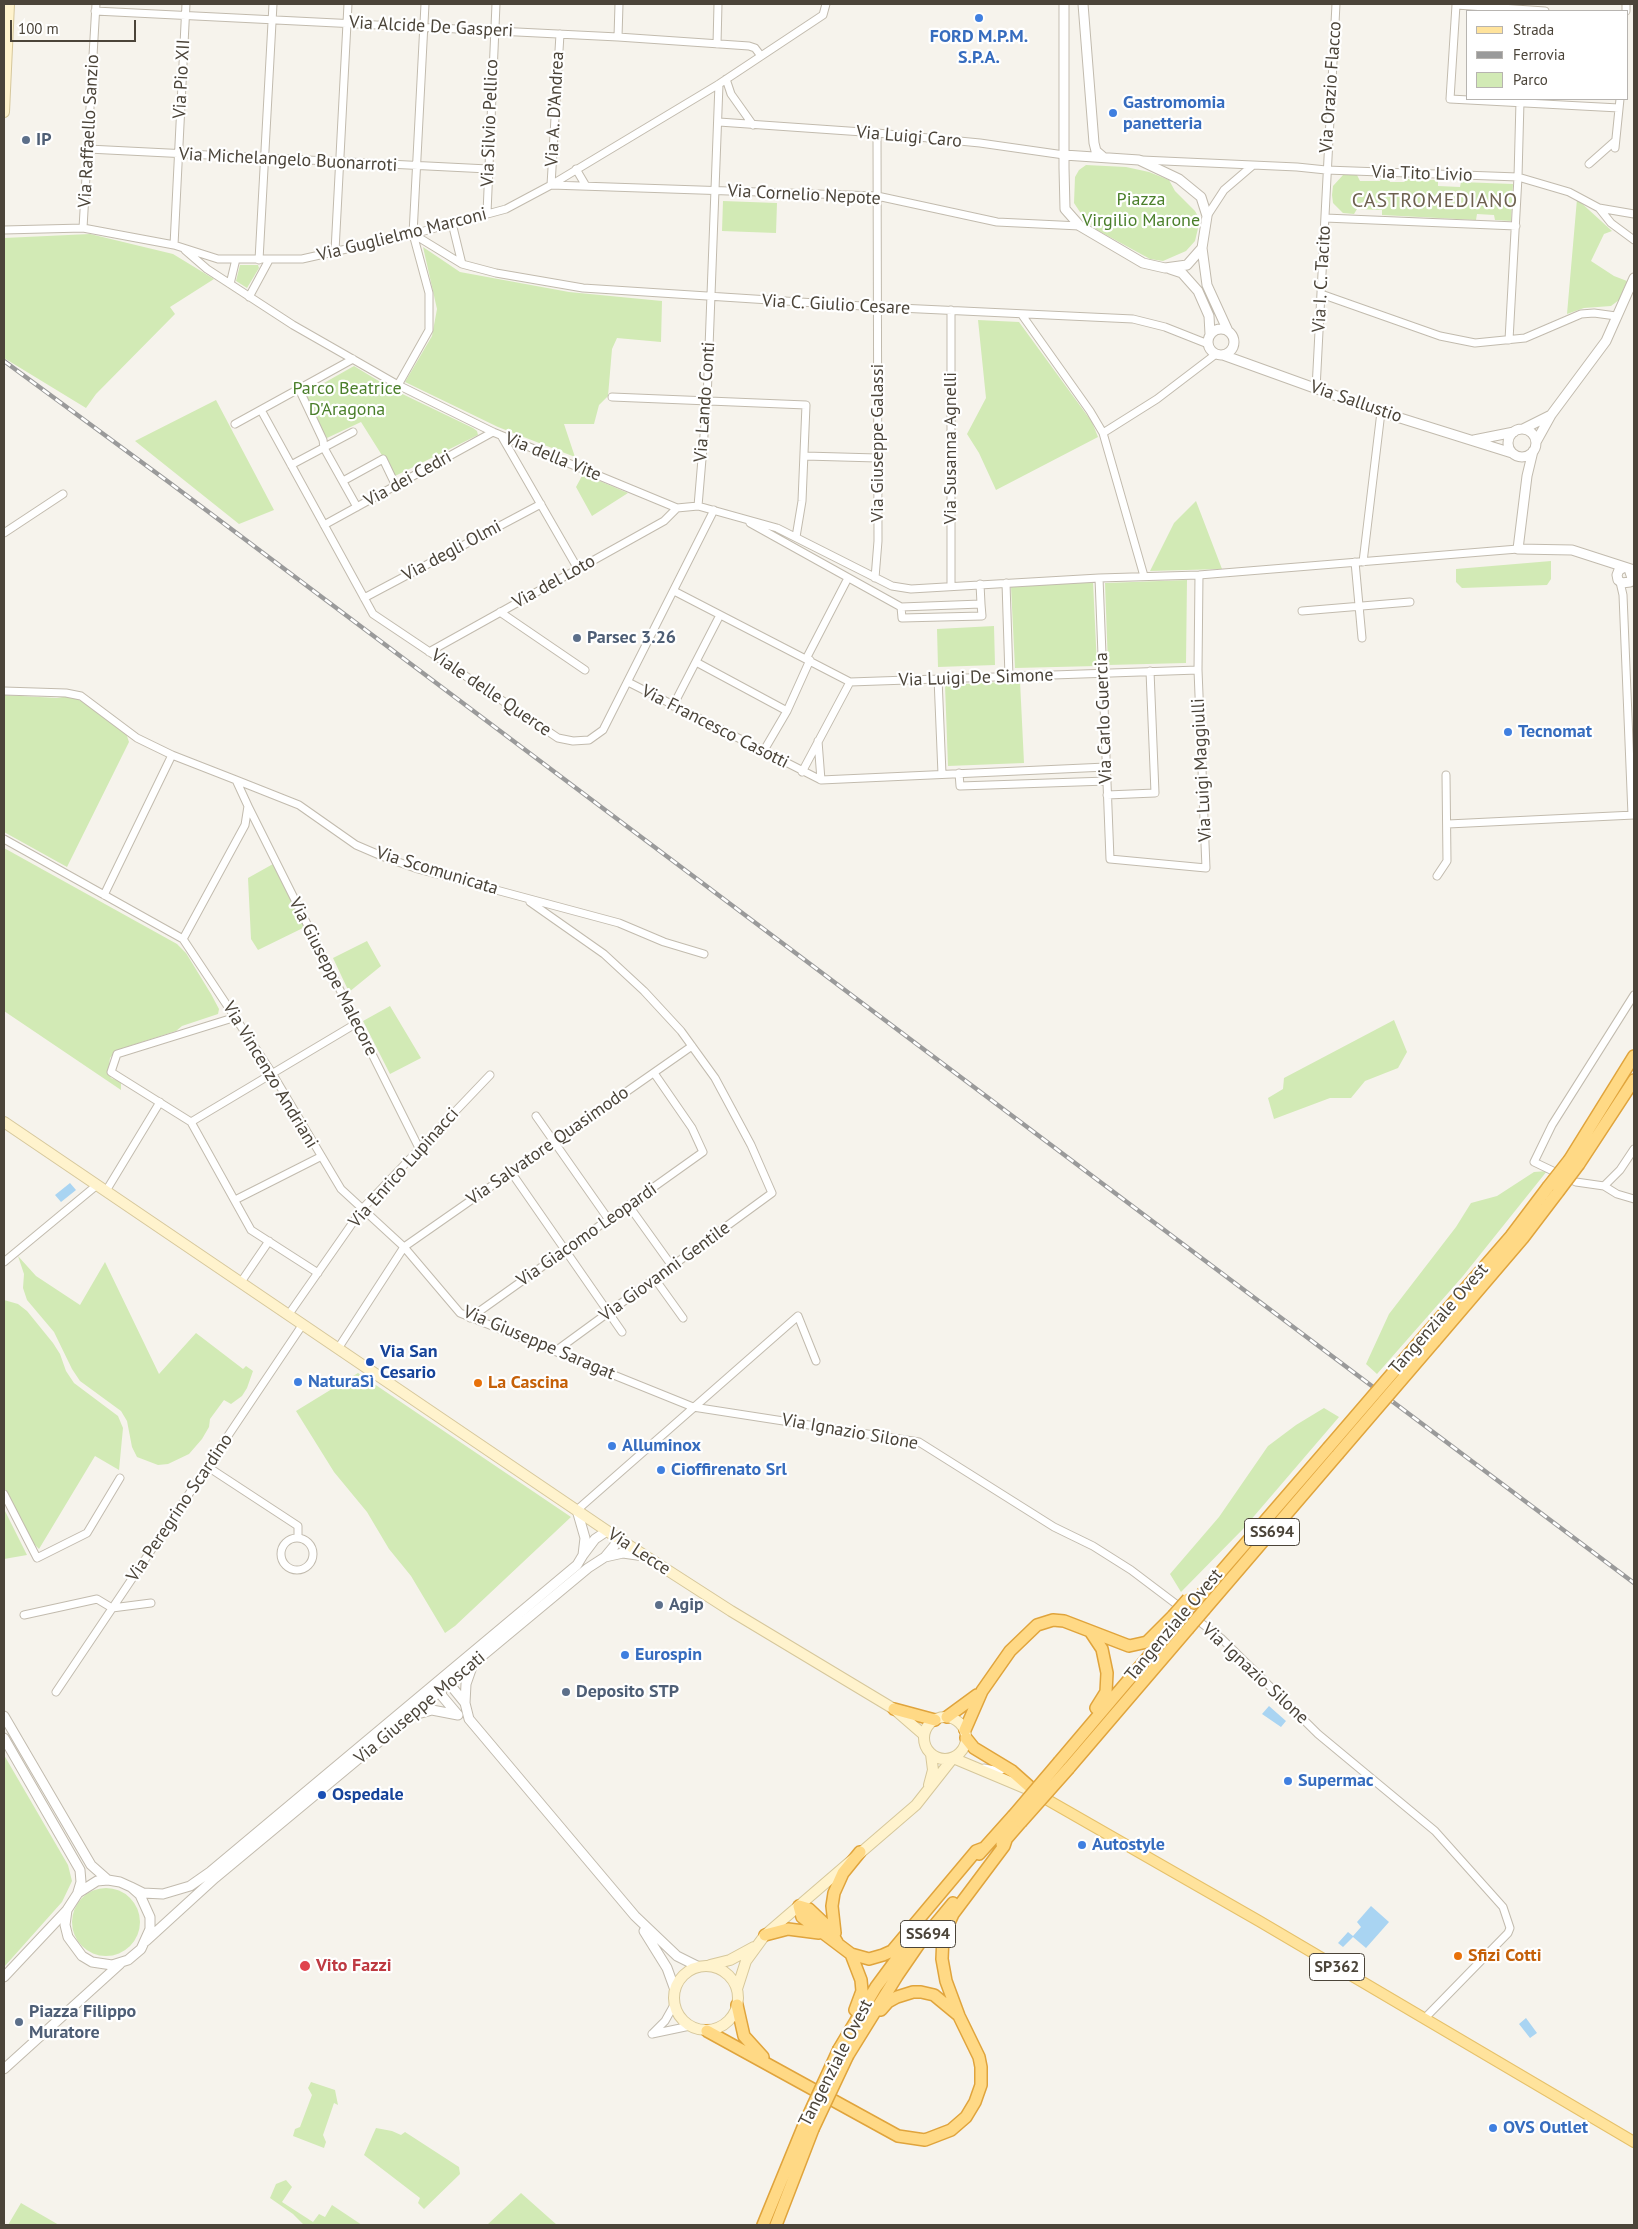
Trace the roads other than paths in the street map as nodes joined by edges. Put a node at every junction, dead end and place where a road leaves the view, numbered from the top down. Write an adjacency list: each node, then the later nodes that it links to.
1 (9, 4): 32 (main road)
2 (186, 4): 15 (street, Via Pio XII)
3 (272, 4): 16 (street)
4 (348, 4): 17 (street)
5 (425, 4): 18 (street)
6 (496, 4): 19 (street, Via Silvio Pellico)
7 (619, 4): 21 (street)
8 (718, 4): 22 (street)
9 (826, 4): 23 (street, Via Guglielmo Marconi)
10 (1064, 4): 38 (street)
11 (1083, 4): 39 (street)
12 (1336, 4): 48 (street, Via Orazio Flacco)
13 (95, 8): 15 (street, Via Alcide De Gasperi); 36 (street, Via Raffaello Sanzio)
14 (1530, 10): 26 (street)
15 (185, 15): 16 (street, Via Alcide De Gasperi); 37 (street, Via Pio XII)
16 (271, 19): 17 (street, Via Alcide De Gasperi); 40 (street)
17 (347, 23): 18 (street, Via Alcide De Gasperi); 42 (street)
18 (423, 27): 19 (street, Via Alcide De Gasperi); 44 (street)
19 (494, 31): 20 (street, Via Alcide De Gasperi); 46 (street, Via Silvio Pellico)
20 (560, 34): 21 (street, Via Alcide De Gasperi); 50 (street, Via A. D'Andrea)
21 (618, 36): 22 (street, Via Alcide De Gasperi)
22 (717, 44): 23 (street, Via Alcide De Gasperi)
23 (761, 56): 24 (street, Via Guglielmo Marconi)
24 (726, 79): 25 (street, Via Guglielmo Marconi); 34 (street)
25 (719, 84): 33 (street, Via Lando Conti); 47 (street, Via Guglielmo Marconi)
26 (1466, 99)
27 (1485, 100): 29 (street)
28 (1620, 100): 31 (street)
29 (1520, 101): 30 (street); 49 (street)
30 (1542, 101): 31 (street)
31 (1619, 108): 43 (street)
32 (4, 112)
33 (719, 122): 34 (street, Via Luigi Caro); 52 (street, Via Lando Conti)
34 (753, 124): 35 (street, Via Luigi Caro)
35 (877, 133): 38 (street, Via Luigi Caro); 53 (street, Via Giuseppe Galassi)
36 (88, 149): 37 (street, Via Michelangelo Buonarroti); 62 (street, Via Raffaello Sanzio)
37 (178, 154): 40 (street, Via Michelangelo Buonarroti); 66 (street, Via Pio XII)
38 (1064, 155): 39 (street); 60 (street)
39 (1104, 157): 41 (street)
40 (264, 159): 42 (street, Via Michelangelo Buonarroti); 71 (street)
41 (1139, 160): 45 (street, Via Tito Livio); 57 (street)
42 (339, 163): 44 (street, Via Michelangelo Buonarroti); 69 (street)
43 (1589, 164)
44 (416, 166): 46 (street, Via Michelangelo Buonarroti); 64 (street)
45 (1252, 166): 48 (street, Via Tito Livio); 57 (street)
46 (488, 169): 55 (street, Via Silvio Pellico)
47 (576, 170): 50 (street, Via Guglielmo Marconi); 51 (street)
48 (1326, 170): 49 (street, Via Tito Livio); 58 (street, Via I. C. Tacito)
49 (1518, 177): 54 (street, Via Tito Livio); 61 (street)
50 (550, 185): 51 (street, Via Cornelio Nepote); 55 (street, Via Guglielmo Marconi)
51 (586, 186): 52 (street, Via Cornelio Nepote)
52 (716, 190): 53 (street, Via Cornelio Nepote); 79 (street, Via Lando Conti)
53 (877, 196): 60 (street, Via Cornelio Nepote); 80 (street, Via Giuseppe Galassi)
54 (1599, 208): 56 (street); 65 (street)
55 (487, 213): 59 (street, Via Guglielmo Marconi)
56 (1634, 214)
57 (1208, 216): 67 (street)
58 (1325, 218): 61 (street); 77 (street, Via I. C. Tacito)
59 (452, 223): 64 (street, Via Guglielmo Marconi); 73 (street)
60 (1080, 226): 74 (street)
61 (1516, 226): 86 (street)
62 (83, 228): 63 (street, Via Guglielmo Marconi); 66 (street, Via Guglielmo Marconi)
63 (4, 230)
64 (414, 234): 69 (street, Via Guglielmo Marconi); 73 (street, Via C. Giulio Cesare); 92 (street)
65 (1634, 240)
66 (174, 245): 68 (street, Via Guglielmo Marconi)
67 (1202, 248): 74 (street); 84 (street)
68 (185, 250): 70 (street, Via Guglielmo Marconi); 76 (street, Via della Vite)
69 (335, 251): 72 (street, Via Guglielmo Marconi)
70 (236, 259): 71 (street, Via Guglielmo Marconi); 76 (street)
71 (259, 260): 72 (street, Via Guglielmo Marconi)
72 (269, 260): 78 (street)
73 (462, 264): 79 (street, Via C. Giulio Cesare)
74 (1165, 268): 85 (street)
75 (1634, 278): 83 (street)
76 (230, 284): 78 (street, Via della Vite)
77 (1321, 294): 86 (street); 93 (street, Via I. C. Tacito)
78 (249, 297): 90 (street, Via della Vite)
79 (711, 298): 80 (street, Via C. Giulio Cesare); 96 (street, Via Lando Conti)
80 (878, 307): 81 (street, Via C. Giulio Cesare); 111 (street, Via Giuseppe Galassi)
81 (951, 310): 82 (street, Via C. Giulio Cesare); 140 (street, Via Susanna Agnelli)
82 (1022, 315): 88 (street, Via C. Giulio Cesare); 104 (street)
83 (1616, 316): 86 (street); 99 (street)
84 (1228, 332): 85 (street); 87 (street)
85 (1210, 334): 88 (street)
86 (1509, 340)
87 (1233, 343): 89 (street); 91 (street)
88 (1208, 344): 89 (street)
89 (1219, 354): 91 (street, Via Sallustio); 104 (street)
90 (353, 359): 92 (street, Via della Vite); 94 (street)
91 (1245, 362): 93 (street, Via Sallustio)
92 (398, 384): 103 (street, Via della Vite)
93 (1316, 388): 98 (street, Via Sallustio)
94 (299, 390): 97 (street); 108 (street)
95 (612, 397): 96 (street)
96 (707, 400): 110 (street); 118 (street, Via Lando Conti)
97 (261, 410): 100 (street); 112 (street, Viale delle Querce)
98 (1381, 412): 106 (street, Via Sallustio); 128 (street)
99 (1551, 415): 101 (street, Via Sallustio); 107 (street)
100 (235, 424)
101 (1518, 430): 106 (street, Via Sallustio); 107 (street); 109 (street)
102 (353, 432): 108 (street)
103 (493, 432): 105 (street, Via della Vite); 115 (street, Via dei Cedri)
104 (1103, 433): 133 (street)
105 (502, 437): 117 (street); 120 (street, Via della Vite)
106 (1468, 440): 109 (street, Via Sallustio)
107 (1534, 447): 109 (street); 113 (street)
108 (324, 448): 112 (street); 114 (street)
109 (1515, 455): 113 (street)
110 (805, 456): 111 (street); 125 (street)
111 (877, 458): 135 (street, Via Giuseppe Galassi)
112 (291, 465): 123 (street, Viale delle Querce)
113 (1527, 476): 126 (street)
114 (343, 482): 115 (street); 119 (street)
115 (396, 486): 119 (street, Via dei Cedri)
116 (63, 494): 124 (street)
117 (541, 504): 130 (street); 142 (street, Via degli Olmi)
118 (698, 506): 120 (street, Via della Vite); 121 (street, Via della Vite)
119 (357, 507): 123 (street, Via dei Cedri)
120 (676, 508): 130 (street, Via del Loto)
121 (714, 510): 122 (street, Via della Vite); 141 (street, Viale delle Querce)
122 (743, 519): 125 (street); 134 (street)
123 (324, 525): 142 (street, Viale delle Querce)
124 (4, 533)
125 (796, 537): 135 (street)
126 (1518, 548): 128 (street); 129 (street)
127 (1355, 562): 128 (street); 132 (street); 145 (street)
128 (1363, 562)
129 (1608, 563): 131 (street); 137 (street)
130 (578, 569): 148 (street, Via del Loto)
131 (1629, 569): 137 (street); 137 (street)
132 (1199, 575): 133 (street); 155 (street, Via Luigi Maggiulli)
133 (1144, 576): 136 (street)
134 (848, 578): 146 (street); 152 (street)
135 (875, 578): 140 (street)
136 (1099, 578): 138 (street); 157 (street, Via Carlo Guercia)
137 (1626, 579): 178 (street)
138 (1006, 583): 139 (street); 158 (street)
139 (980, 584): 140 (street); 144 (street)
140 (951, 586)
141 (674, 591): 149 (street); 160 (street, Viale delle Querce)
142 (364, 598): 151 (street, Viale delle Querce)
143 (1410, 602): 145 (street)
144 (981, 604): 146 (street); 146 (street)
145 (1359, 606): 147 (street); 150 (street)
146 (901, 607)
147 (1302, 611)
148 (500, 612): 151 (street, Via del Loto); 154 (street)
149 (720, 615): 152 (street); 153 (street)
150 (1362, 638)
151 (429, 652): 160 (street, Viale delle Querce)
152 (808, 660): 161 (street); 164 (street)
153 (696, 662): 163 (street); 164 (street)
154 (585, 670)
155 (1198, 670): 156 (street, Via Luigi De Simone); 181 (street, Via Luigi Maggiulli)
156 (1150, 671): 157 (street, Via Luigi De Simone); 176 (street)
157 (1103, 672): 158 (street, Via Luigi De Simone); 168 (street, Via Carlo Guercia)
158 (1010, 676): 159 (street, Via Luigi De Simone)
159 (938, 678): 161 (street, Via Luigi De Simone); 171 (street)
160 (628, 682): 163 (street, Via Francesco Casotti)
161 (850, 682): 165 (street, Via Francesco Casotti)
162 (4, 691): 167 (street, Via Scomunicata)
163 (673, 706): 166 (street, Via Francesco Casotti)
164 (787, 711): 166 (street)
165 (818, 741): 169 (street, Via Francesco Casotti); 174 (street)
166 (763, 752): 169 (street, Via Francesco Casotti)
167 (172, 755): 173 (street, Via Scomunicata); 183 (street)
168 (1106, 767): 170 (street, Via Francesco Casotti); 175 (street, Via Carlo Guercia)
169 (802, 772): 174 (street, Via Francesco Casotti)
170 (959, 773): 171 (street, Via Francesco Casotti); 175 (street)
171 (942, 774): 174 (street, Via Francesco Casotti)
172 (1446, 775): 179 (street)
173 (236, 780): 177 (street); 184 (street, Via Scomunicata)
174 (821, 780)
175 (1107, 781): 176 (street, Via Carlo Guercia)
176 (1107, 795): 181 (street, Via Carlo Guercia)
177 (248, 806): 185 (street); 189 (street, Via Giuseppe Malecore)
178 (1633, 815): 179 (street)
179 (1448, 824): 182 (street)
180 (4, 839): 183 (street)
181 (1110, 859)
182 (1437, 876)
183 (104, 895): 185 (street)
184 (526, 899): 186 (street, Via Scomunicata); 190 (street)
185 (183, 939): 188 (street, Via Vincenzo Andriani)
186 (704, 954)
187 (1634, 995): 206 (street)
188 (236, 1017): 192 (street, Via Vincenzo Andriani); 196 (street)
189 (357, 1023): 192 (street); 201 (street, Via Giuseppe Malecore)
190 (692, 1046): 193 (street, Via Salvatore Quasimodo); 217 (street, Via Giovanni Gentile)
191 (1634, 1056): 204 (highway, Tangenziale Ovest / SS694)
192 (272, 1073): 199 (street); 203 (street, Via Vincenzo Andriani)
193 (654, 1073): 200 (street, Via Salvatore Quasimodo); 210 (street, Via Giacomo Leopardi)
194 (490, 1075): 201 (street, Via Enrico Lupinacci)
195 (1634, 1080): 204 (highway, Tangenziale Ovest / SS694)
196 (160, 1102): 199 (street); 207 (street)
197 (536, 1116): 200 (street)
198 (4, 1122): 207 (main road)
199 (191, 1122): 209 (street)
200 (554, 1142): 205 (street, Via Salvatore Quasimodo); 212 (street)
201 (419, 1148): 211 (street, Via Enrico Lupinacci)
202 (1634, 1149): 206 (street)
203 (320, 1157): 209 (street); 211 (street, Via Vincenzo Andriani)
204 (1574, 1162): 231 (highway, Tangenziale Ovest / SS694, bridge)
205 (511, 1172): 214 (street, Via Salvatore Quasimodo); 215 (street)
206 (1604, 1186): 208 (street)
207 (101, 1188): 216 (street); 220 (main road)
208 (1634, 1199)
209 (235, 1200): 213 (street)
210 (629, 1206): 212 (street, Via Giacomo Leopardi); 217 (street)
211 (363, 1208): 214 (street, Via Giuseppe Saragat); 218 (street, Via Enrico Lupinacci)
212 (609, 1220): 215 (street, Via Giacomo Leopardi)
213 (269, 1241): 218 (street); 220 (street)
214 (404, 1247): 223 (street, Via Giuseppe Saragat); 227 (street)
215 (565, 1251): 221 (street); 223 (street, Via Giacomo Leopardi)
216 (4, 1262)
217 (672, 1266): 219 (street, Via Giovanni Gentile)
218 (318, 1272): 222 (street, Via Enrico Lupinacci)
219 (655, 1279): 221 (street, Via Giovanni Gentile); 224 (street)
220 (241, 1282): 222 (main road)
221 (609, 1312): 226 (street); 228 (street, Via Giovanni Gentile)
222 (289, 1314): 225 (main road)
223 (470, 1318): 228 (street, Via Giuseppe Saragat)
224 (683, 1318)
225 (303, 1324): 227 (main road); 232 (street, Via Peregrino Scardino)
226 (622, 1332)
227 (339, 1347): 235 (main road, Via Lecce)
228 (557, 1350): 230 (street, Via Giuseppe Saragat)
229 (816, 1361): 230 (street)
230 (693, 1406): 235 (street); 292 (street, Via Ignazio Silone)
231 (1333, 1451): 244 (highway, Tangenziale Ovest / SS694, bridge); 263 (highway, Tangenziale Ovest / SS694, bridge)
232 (208, 1467): 237 (street); 242 (street, Via Peregrino Scardino)
233 (120, 1478): 234 (street)
234 (4, 1494)
235 (577, 1510): 236 (main road, Via Lecce); 238 (street)
236 (612, 1534): 238 (street, Via Giuseppe Moscati); 239 (street, Via Giuseppe Moscati); 240 (main road, Via Lecce)
237 (298, 1537): 237 (street)
238 (583, 1555): 247 (street, Via Giuseppe Moscati)
239 (605, 1557): 240 (street, Via Giuseppe Moscati); 246 (street, Via Giuseppe Moscati)
240 (649, 1558): 251 (main road, Via Lecce)
241 (151, 1603): 242 (street)
242 (112, 1608): 243 (street); 249 (street, Via Peregrino Scardino)
243 (24, 1615)
244 (1176, 1618): 245 (highway); 263 (highway, Tangenziale Ovest / SS694)
245 (1089, 1630): 248 (highway); 263 (highway)
246 (473, 1663): 247 (street, Via Giuseppe Moscati); 250 (street)
247 (442, 1686): 250 (street); 252 (street); 254 (street, Via Giuseppe Moscati); 273 (street, Via Giuseppe Moscati)
248 (982, 1691): 255 (highway); 258 (highway)
249 (56, 1692)
250 (466, 1704): 256 (street)
251 (894, 1709): 257 (highway); 259 (main road, Via Lecce)
252 (458, 1715): 254 (street); 256 (street)
253 (4, 1716): 272 (street)
254 (410, 1716): 280 (street, Via Giuseppe Moscati)
255 (947, 1717): 257 (main road); 258 (main road)
256 (470, 1719): 277 (street)
257 (935, 1720): 259 (main road)
258 (966, 1734): 262 (main road); 264 (highway)
259 (924, 1735): 261 (main road)
260 (4, 1738): 274 (street)
261 (931, 1754): 262 (main road); 267 (main road)
262 (954, 1758): 265 (main road); 267 (main road)
263 (1063, 1762): 268 (highway, Tangenziale Ovest / SS694, bridge)
264 (1002, 1766): 265 (street); 266 (highway)
265 (979, 1769): 266 (main road)
266 (1039, 1795): 292 (main road, SP362)
267 (916, 1804): 271 (main road)
268 (1017, 1819): 269 (highway, Tangenziale Ovest / SS694); 270 (highway, Tangenziale Ovest / SS694)
269 (1006, 1840): 291 (highway); 295 (highway, Tangenziale Ovest / SS694)
270 (984, 1848): 283 (highway); 295 (highway, Tangenziale Ovest / SS694)
271 (860, 1852): 275 (main road); 281 (highway)
272 (108, 1880): 273 (street, Via Giuseppe Moscati); 274 (street)
273 (131, 1887): 280 (street)
274 (78, 1893): 276 (street)
275 (799, 1906): 278 (highway); 279 (main road); 281 (highway)
276 (67, 1910): 284 (street); 286 (street)
277 (635, 1916): 285 (street); 288 (street)
278 (824, 1934): 279 (highway); 281 (highway)
279 (765, 1936): 282 (main road)
280 (146, 1941): 284 (street, Via Giuseppe Moscati)
281 (837, 1942): 283 (highway)
282 (755, 1947): 285 (main road); 287 (main road)
283 (851, 1954): 295 (highway)
284 (121, 1963): 297 (street, Via Giuseppe Moscati)
285 (703, 1966): 287 (main road); 288 (main road)
286 (4, 1978)
287 (737, 1989): 290 (main road)
288 (675, 1990): 289 (main road)
289 (674, 2005): 293 (main road); 293 (street)
290 (737, 2006): 294 (main road); 296 (highway)
291 (959, 2016): 295 (highway); 296 (highway)
292 (1424, 2019): 299 (main road, SP362)
293 (690, 2026): 294 (main road)
294 (708, 2030): 296 (highway)
295 (846, 2051): 298 (highway, Tangenziale Ovest / SS694, bridge)
296 (772, 2065)
297 (4, 2069)
298 (809, 2127): 300 (highway, Tangenziale Ovest / SS694); 301 (highway, Tangenziale Ovest / SS694)
299 (1634, 2142)
300 (763, 2225)
301 (776, 2225)

